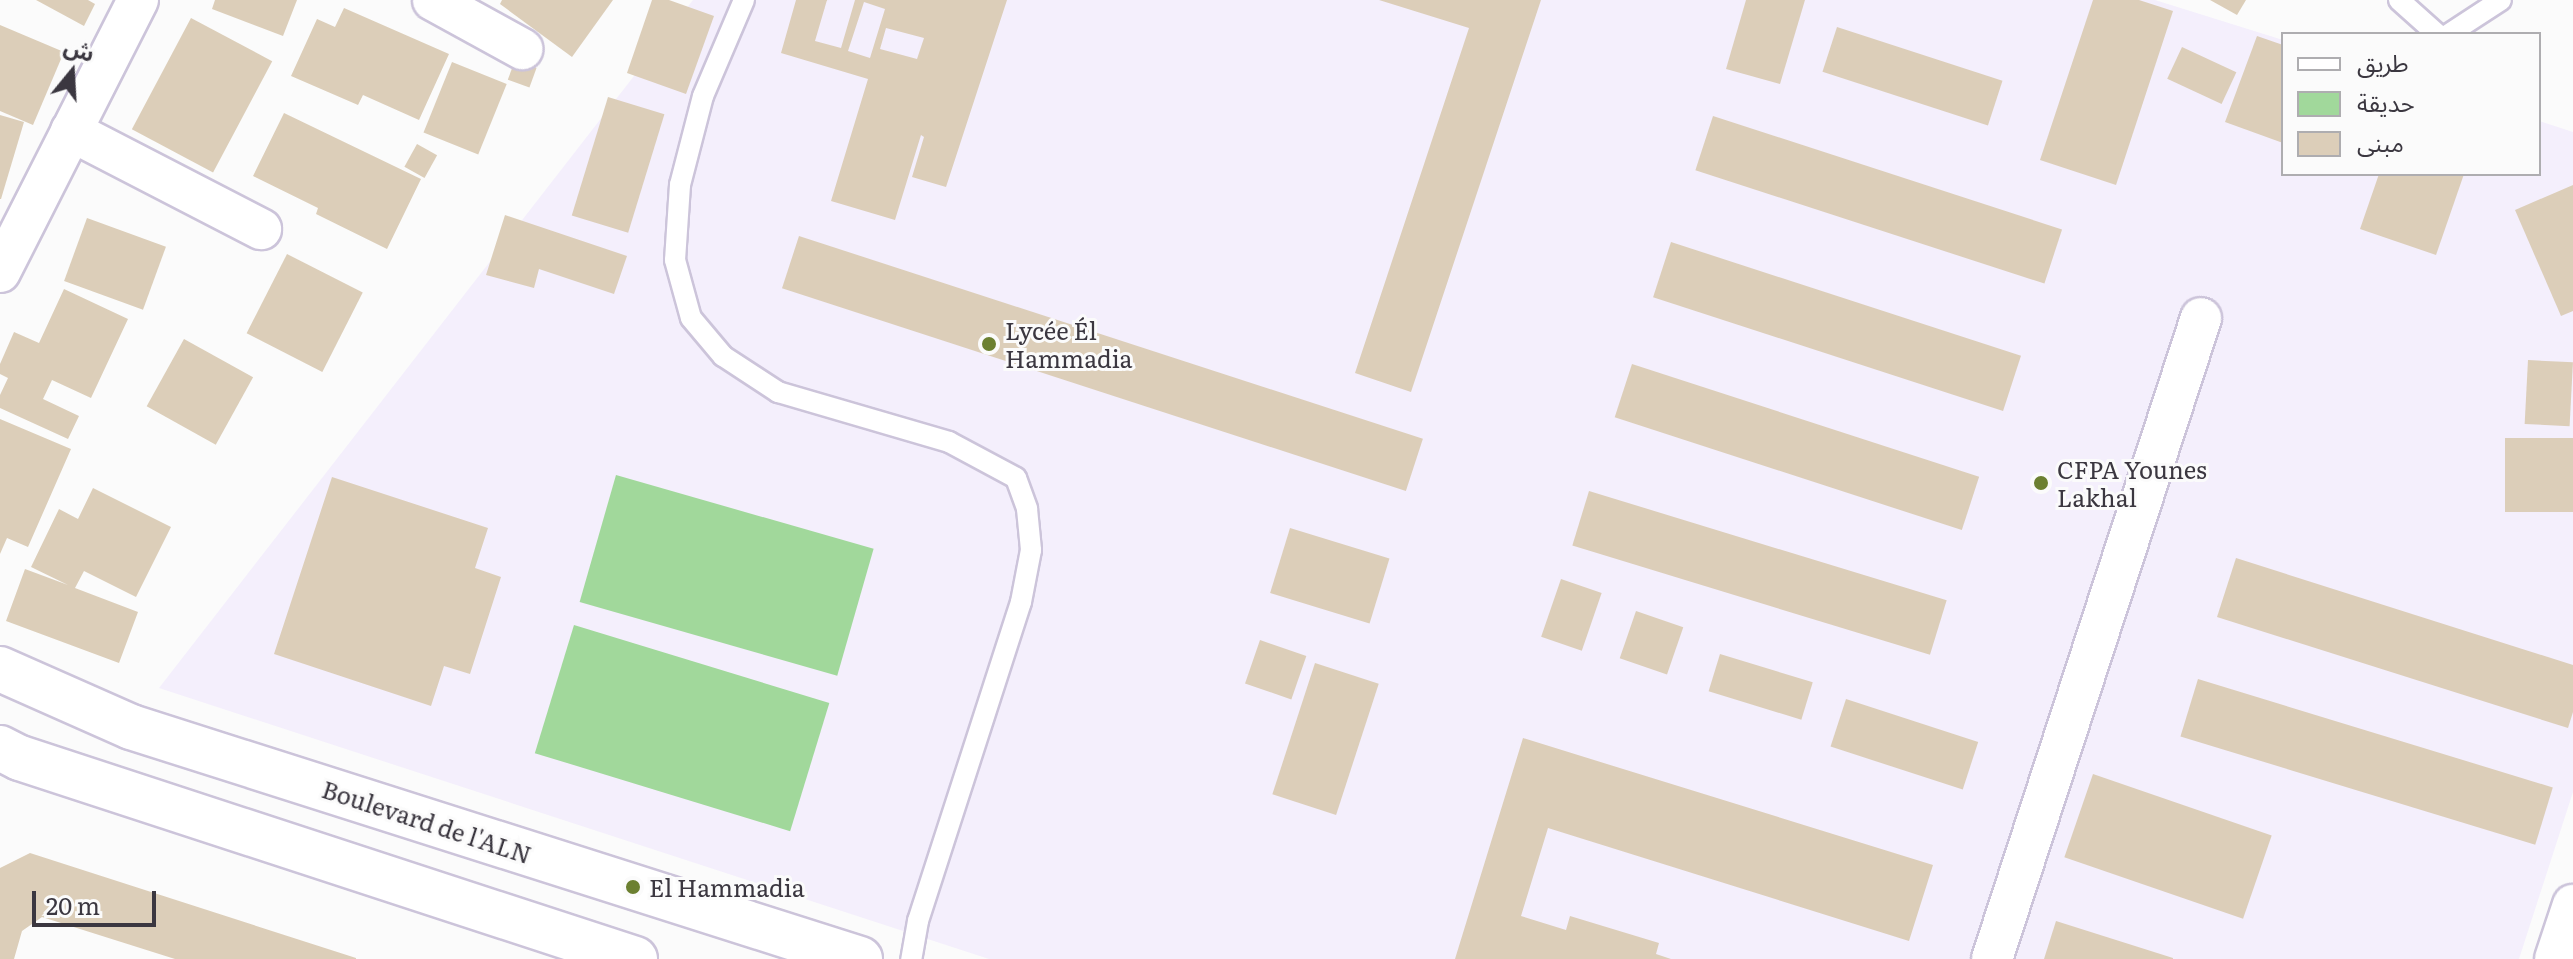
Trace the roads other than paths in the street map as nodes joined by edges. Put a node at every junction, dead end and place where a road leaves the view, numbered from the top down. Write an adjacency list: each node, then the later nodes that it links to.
1 (138, 0): 9 (street)
2 (433, 0): 8 (street)
3 (744, 0): 19 (lane)
4 (2399, 0): 6 (lane)
5 (2501, 0): 7 (lane)
6 (2435, 32)
7 (2452, 32)
8 (522, 49)
9 (71, 131): 10 (street); 11 (street)
10 (11, 224): 12 (street)
11 (261, 229)
12 (0, 272)
13 (2201, 318): 20 (street)
14 (0, 669): 18 (main road, Boulevard de l'ALN)
15 (0, 748): 17 (main road)
16 (2573, 905): 21 (street)
17 (635, 959)
18 (860, 959)
19 (911, 959)
20 (1992, 959)
21 (2555, 959)

